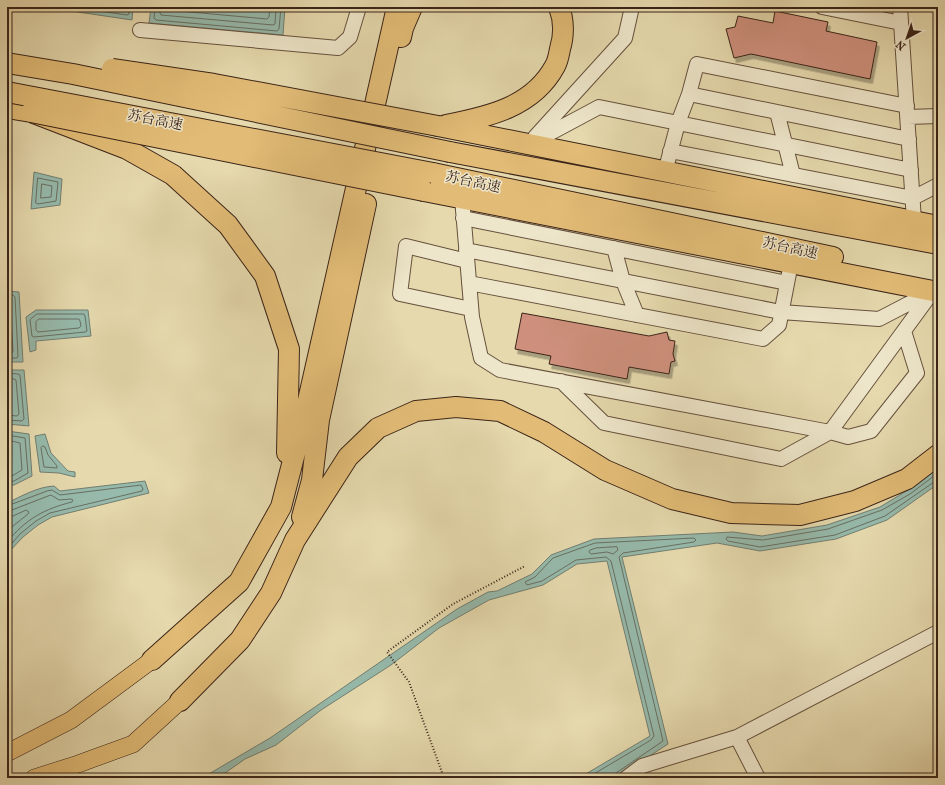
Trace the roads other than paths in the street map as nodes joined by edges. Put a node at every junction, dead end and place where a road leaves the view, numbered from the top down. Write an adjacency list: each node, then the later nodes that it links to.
1 (359, 7): 9 (street)
2 (397, 7): 49 (highway)
3 (412, 7): 50 (highway)
4 (559, 7): 20 (highway)
5 (632, 7): 23 (street)
6 (822, 7): 8 (street)
7 (900, 7): 8 (street)
8 (901, 23): 17 (street)
9 (140, 30)
10 (7, 56): 20 (highway, bridge)
11 (7, 63): 34 (highway, 苏台高速, bridge)
12 (7, 92): 41 (highway, 苏台高速, bridge)
13 (689, 94): 16 (street); 17 (street); 19 (street)
14 (7, 108): 15 (highway)
15 (31, 112): 29 (highway, bridge); 49 (highway, bridge)
16 (777, 112): 21 (street); 22 (street)
17 (907, 112): 18 (street); 21 (street)
18 (938, 116)
19 (678, 123): 22 (street); 23 (street); 24 (street)
20 (438, 126): 23 (highway)
21 (909, 139): 25 (street)
22 (785, 144): 25 (street); 27 (street)
23 (528, 145): 26 (highway)
24 (670, 151): 26 (street); 27 (street)
25 (911, 170): 30 (street)
26 (665, 172): 32 (highway)
27 (793, 175): 30 (street)
28 (938, 185): 30 (street)
29 (462, 198): 31 (street); 37 (highway)
30 (913, 198): 32 (street)
31 (463, 218): 35 (street); 36 (street)
32 (914, 221): 33 (highway)
33 (938, 226)
34 (938, 244)
35 (614, 248): 38 (street); 39 (street)
36 (466, 255): 38 (street); 40 (street); 42 (street)
37 (791, 263): 39 (street); 41 (highway)
38 (623, 281): 43 (street); 44 (street)
39 (787, 283): 43 (street)
40 (469, 284): 42 (street); 44 (street)
41 (936, 287): 43 (street); 45 (street)
42 (471, 309): 46 (street)
43 (781, 312): 44 (street)
44 (636, 315)
45 (904, 331): 47 (street); 47 (street)
46 (561, 381): 47 (street); 47 (street)
47 (830, 432)
48 (938, 455): 50 (highway)
49 (286, 487): 52 (highway)
50 (295, 540): 53 (highway)
51 (938, 632): 54 (street)
52 (152, 660): 55 (main road)
53 (180, 701): 56 (main road)
54 (737, 737): 57 (street); 58 (street)
55 (7, 753)
56 (34, 778)
57 (626, 778)
58 (758, 778)

